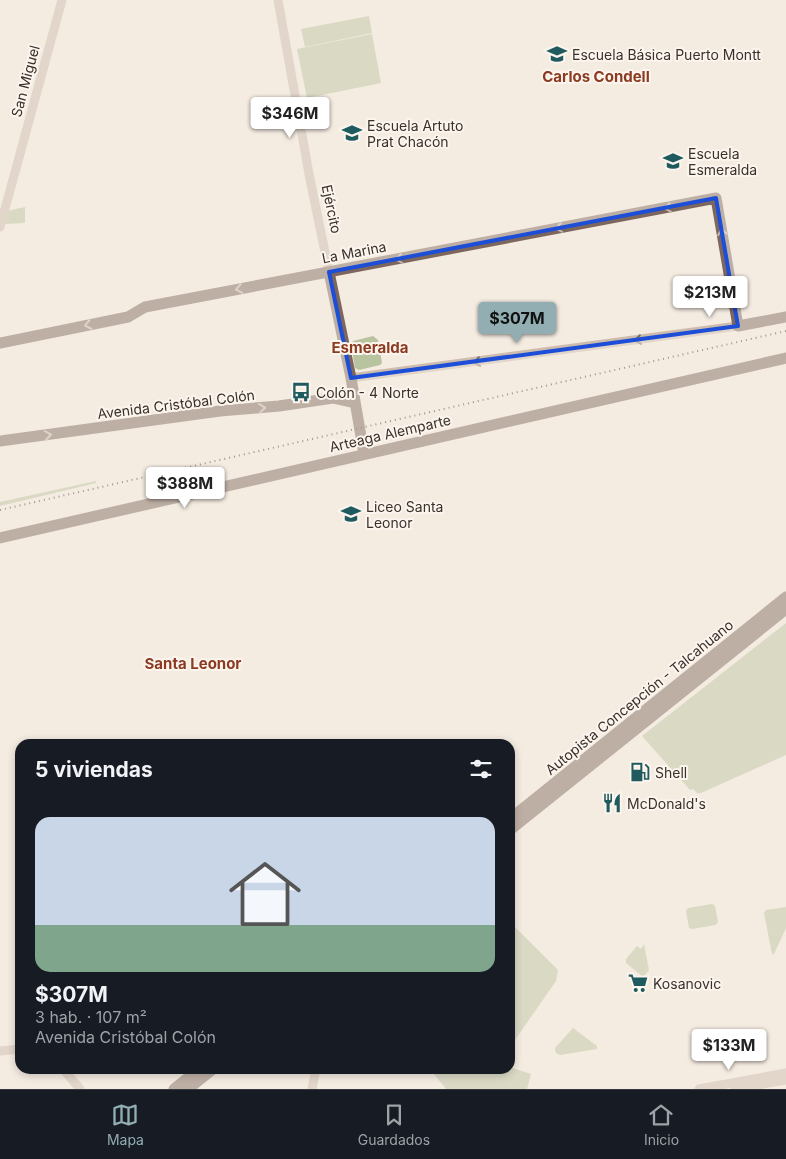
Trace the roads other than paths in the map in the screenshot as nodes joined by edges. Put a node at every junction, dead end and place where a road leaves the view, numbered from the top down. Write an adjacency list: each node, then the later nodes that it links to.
1 (62, 0): 3 (street, San Miguel)
2 (278, 0): 4 (street, Ejército)
3 (0, 227)
4 (329, 272): 6 (main road, La Marina, one-way to 4); 7 (main road, La Marina, one-way to 7); 9 (main road, Ejército)
5 (786, 317): 6 (main road)
6 (738, 326): 9 (street, one-way to 9)
7 (0, 343)
8 (786, 358): 13 (main road, Arteaga Alemparte)
9 (352, 381): 10 (main road); 11 (main road, Ejército)
10 (333, 398): 11 (main road, Avenida Cristóbal Colón); 12 (main road, Avenida Cristóbal Colón, one-way to 10)
11 (355, 404): 13 (main road, Ejército)
12 (0, 441)
13 (364, 454): 14 (main road, Arteaga Alemparte)
14 (0, 538)
15 (786, 597): 17 (main road, Autopista Concepción - Talcahuano)
16 (786, 609): 18 (main road, Autopista Concepción - Talcahuano)
17 (515, 815)
18 (515, 826)
19 (15, 1050): 20 (street)
20 (0, 1051)
21 (786, 1073): 31 (street)
22 (67, 1074): 27 (street)
23 (193, 1074): 28 (main road)
24 (208, 1074): 29 (main road)
25 (315, 1074): 30 (street)
26 (786, 1080): 32 (street)
27 (80, 1089)
28 (174, 1089)
29 (188, 1089)
30 (312, 1089)
31 (700, 1089)
32 (735, 1089)

